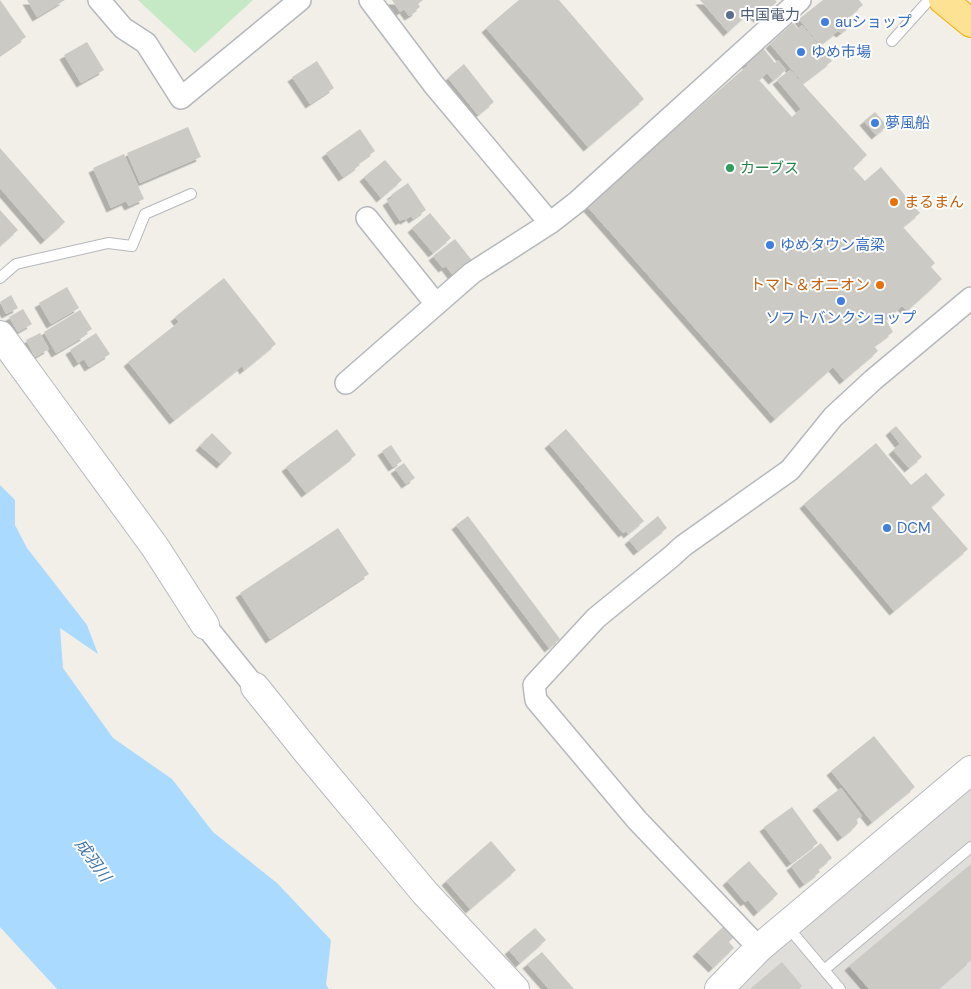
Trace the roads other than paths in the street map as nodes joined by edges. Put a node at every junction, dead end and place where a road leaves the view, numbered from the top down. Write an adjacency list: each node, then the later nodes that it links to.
1 (99, 0): 2 (street)
2 (300, 0)
3 (370, 0): 11 (street)
4 (800, 0): 11 (street)
5 (929, 0): 8 (lane)
6 (943, 0): 7 (highway)
7 (971, 22)
8 (892, 41)
9 (191, 194): 12 (lane)
10 (367, 218): 14 (street)
11 (550, 223): 14 (street)
12 (0, 278)
13 (971, 298): 22 (street)
14 (436, 304): 16 (street)
15 (0, 335): 17 (street)
16 (346, 383)
17 (205, 625): 18 (street)
18 (255, 686): 24 (street)
19 (971, 770): 21 (street)
20 (971, 847): 23 (lane)
21 (786, 925): 22 (street); 23 (lane)
22 (760, 948): 25 (street)
23 (824, 970): 26 (lane)
24 (515, 989)
25 (719, 989)
26 (840, 989)

